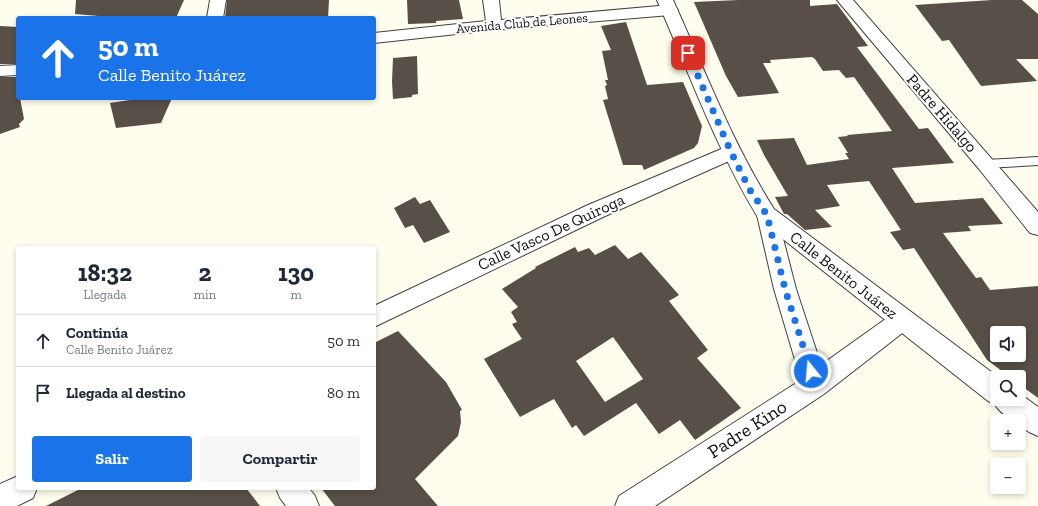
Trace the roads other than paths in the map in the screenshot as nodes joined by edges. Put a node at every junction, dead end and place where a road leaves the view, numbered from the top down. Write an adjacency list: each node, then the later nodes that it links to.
1 (218, 0): 5 (street)
2 (491, 0): 6 (street)
3 (844, 0): 12 (street, Padre Hidalgo)
4 (668, 5): 6 (street, Avenida Club de Leones); 10 (street, Calle Benito Juárez)
5 (215, 16)
6 (494, 25): 7 (street, Avenida Club de Leones)
7 (376, 38)
8 (16, 70): 9 (street)
9 (0, 71)
10 (731, 152): 13 (street, Calle Benito Juárez); 15 (street, Calle Vasco De Quiroga)
11 (1038, 162): 12 (lane)
12 (986, 164): 14 (street, Padre Hidalgo)
13 (767, 215): 16 (street, Calle Benito Juárez); 17 (street)
14 (1038, 227)
15 (376, 316)
16 (902, 320): 17 (street, Padre Kino); 18 (street, Calle Benito Juárez)
17 (815, 385): 25 (street, Padre Kino)
18 (990, 387)
19 (1015, 406): 20 (street)
20 (1038, 423)
21 (19, 490): 23 (street)
22 (292, 490): 24 (street)
23 (0, 499)
24 (305, 506)
25 (629, 506)

